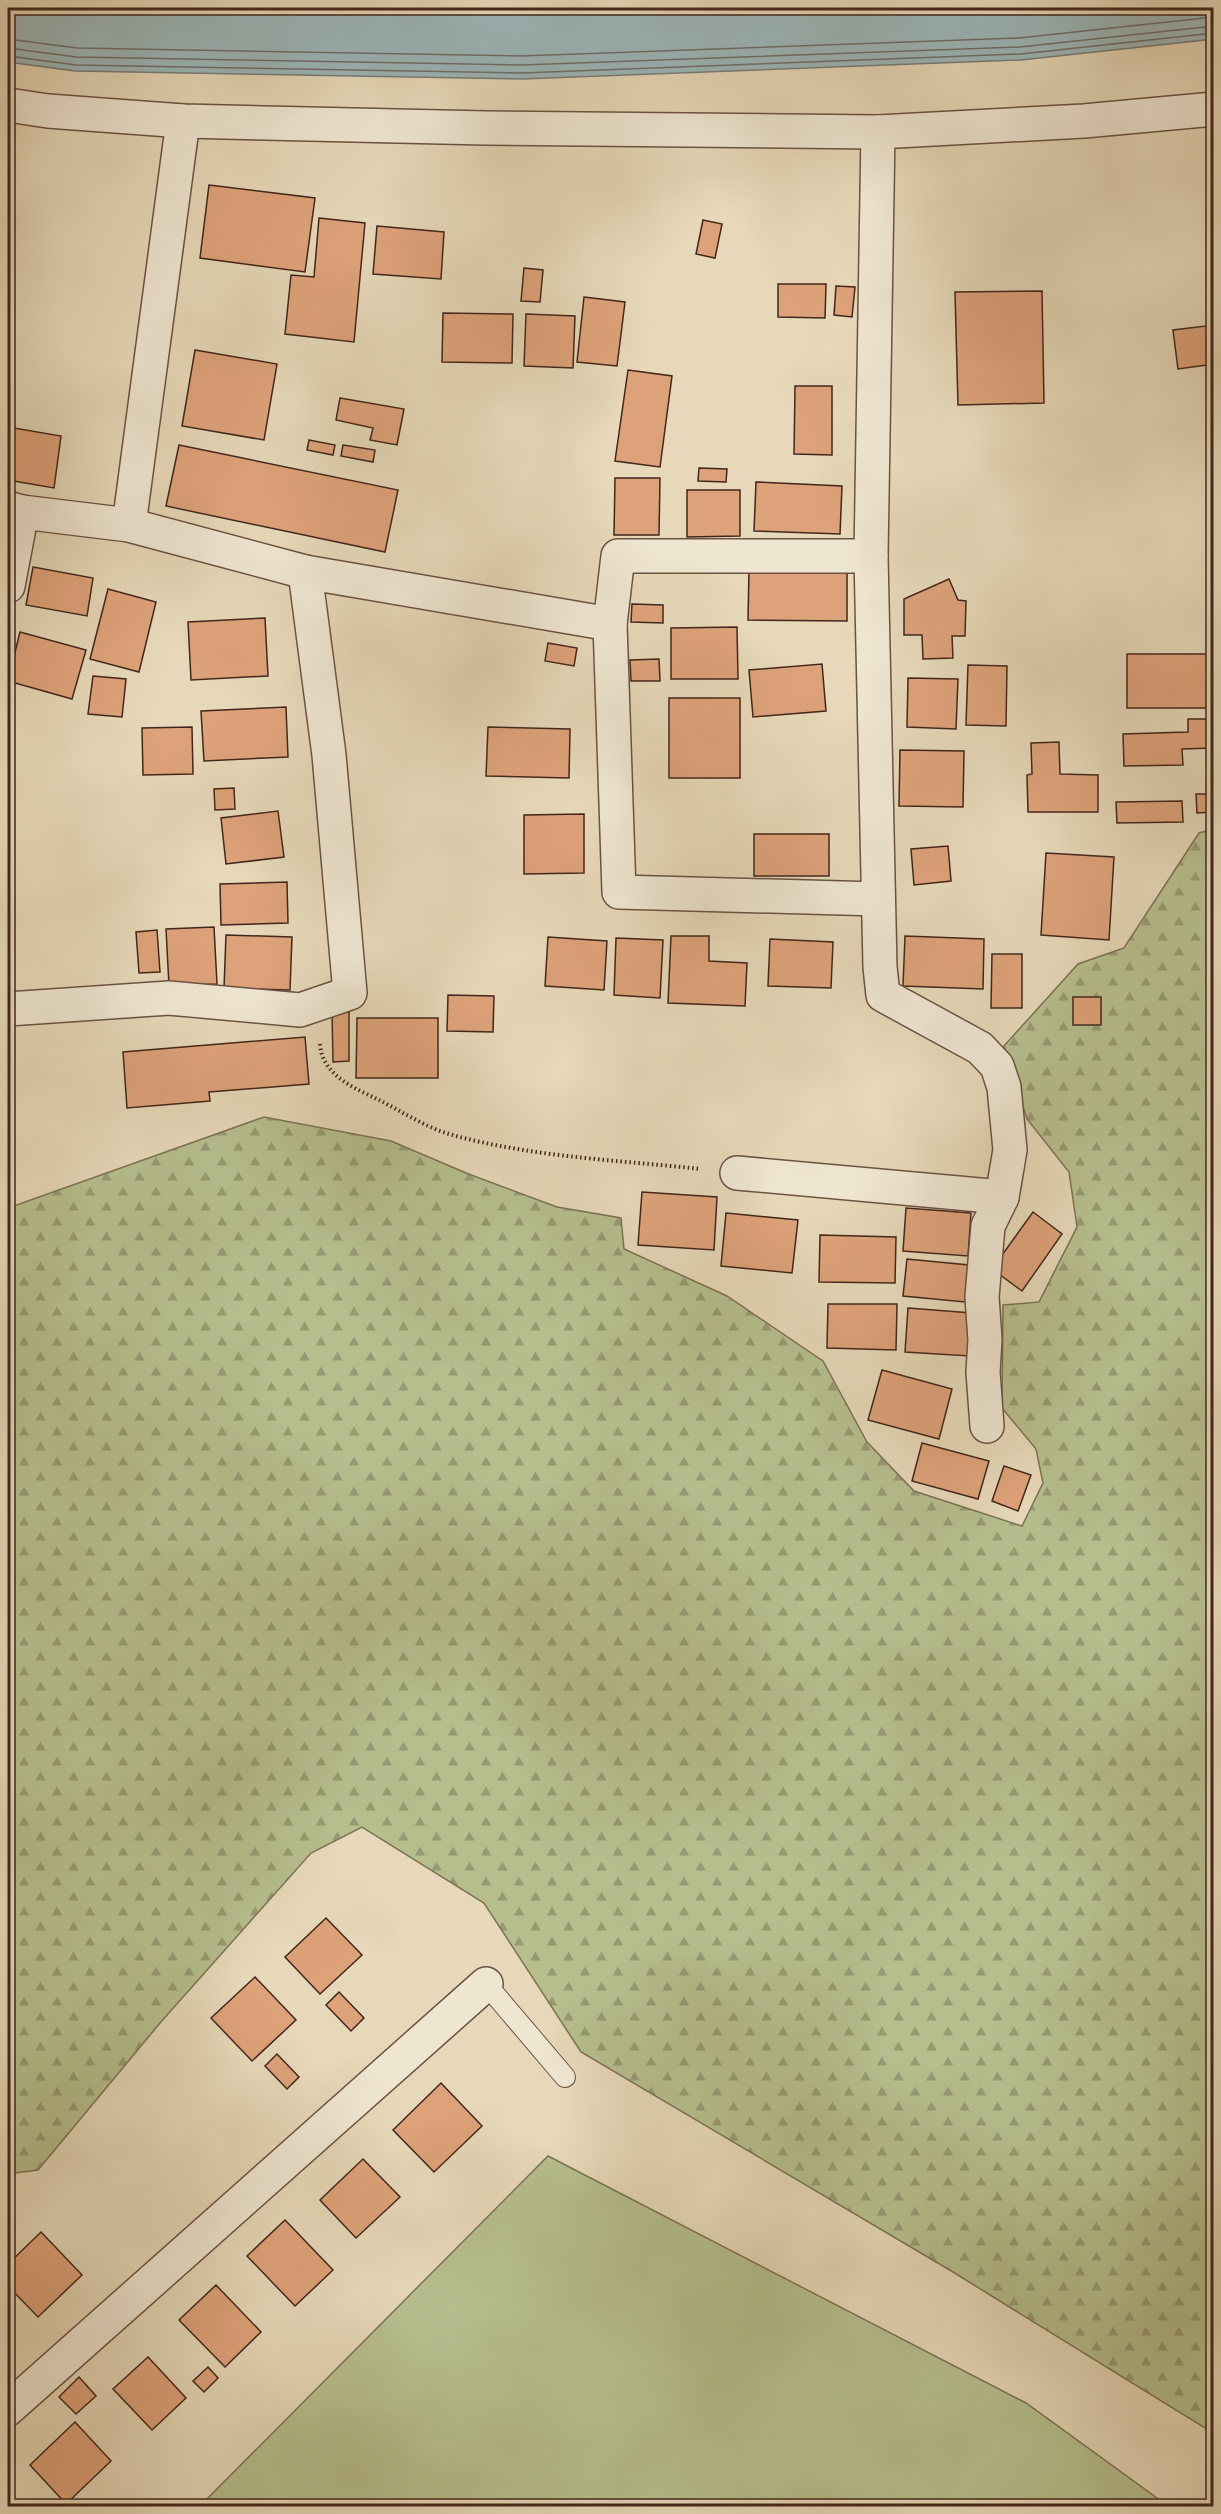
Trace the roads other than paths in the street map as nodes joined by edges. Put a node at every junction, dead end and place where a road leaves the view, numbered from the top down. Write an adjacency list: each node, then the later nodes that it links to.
1 (8, 105): 3 (street)
2 (1214, 109): 4 (street)
3 (183, 121): 4 (street); 6 (street)
4 (878, 132): 7 (street)
5 (15, 510): 6 (street); 9 (street)
6 (129, 525): 8 (street)
7 (871, 556): 10 (street); 11 (street)
8 (305, 572): 10 (street); 12 (street)
9 (8, 586)
10 (610, 624): 11 (street)
11 (878, 899): 14 (street)
12 (8, 1009)
13 (737, 1173): 14 (street)
14 (1002, 1197): 15 (street)
15 (987, 1426)
16 (486, 1984): 17 (lane); 18 (street)
17 (565, 2077)
18 (8, 2409)

